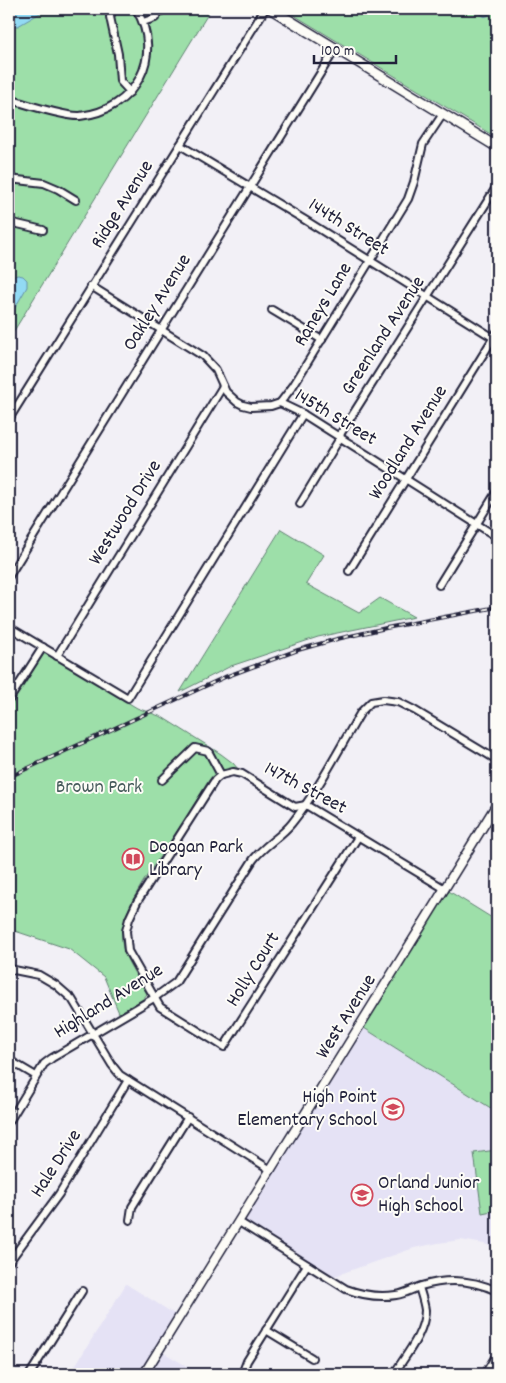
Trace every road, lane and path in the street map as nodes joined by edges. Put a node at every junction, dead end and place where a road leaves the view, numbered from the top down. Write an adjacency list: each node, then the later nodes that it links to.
1 (113, 9): 8 (street)
2 (136, 9): 6 (street)
3 (162, 9): 6 (street)
4 (264, 9): 11 (street, Ridge Avenue)
5 (271, 9): 7 (main road)
6 (143, 22): 8 (street)
7 (336, 48): 10 (main road); 15 (street, Oakley Avenue)
8 (130, 92): 9 (street)
9 (9, 99)
10 (443, 114): 12 (main road); 19 (street, Raneys Lane)
11 (180, 144): 15 (street, 144th Street); 20 (street, Ridge Avenue)
12 (497, 147)
13 (9, 179): 16 (street)
14 (497, 186): 21 (street, Greenland Avenue)
15 (250, 187): 19 (street, 144th Street); 23 (street, Oakley Avenue)
16 (76, 200)
17 (9, 222): 18 (street)
18 (43, 230)
19 (370, 261): 21 (street, 144th Street); 25 (street, Raneys Lane)
20 (91, 286): 23 (street, 145th Street); 29 (street, Ridge Avenue)
21 (428, 298): 24 (street, 144th Street); 30 (street, Greenland Avenue)
22 (272, 310): 25 (street)
23 (161, 329): 26 (street, 145th Street); 37 (street, Oakley Avenue)
24 (496, 337): 31 (street, Woodland Avenue)
25 (322, 340): 27 (street, Raneys Lane)
26 (223, 386): 27 (street, 145th Street); 41 (street, Westwood Drive)
27 (280, 403): 28 (street, 145th Street)
28 (303, 414): 30 (street, 145th Street); 41 (street)
29 (9, 419)
30 (340, 438): 31 (street, 145th Street); 33 (street, Greenland Avenue)
31 (406, 480): 34 (street, 145th Street); 36 (street, Woodland Avenue)
32 (497, 491): 34 (street)
33 (300, 504)
34 (476, 524): 35 (street, 145th Street); 38 (street)
35 (497, 537)
36 (349, 571)
37 (9, 576)
38 (438, 585)
39 (9, 626): 40 (street)
40 (43, 647): 41 (street); 42 (street)
41 (58, 656)
42 (9, 700)
43 (497, 760): 47 (street, Highland Avenue)
44 (221, 775): 45 (street); 47 (street, 147th Street); 51 (street)
45 (162, 780)
46 (497, 804): 49 (street, West Avenue)
47 (306, 805): 48 (street, 147th Street); 51 (street, Highland Avenue)
48 (358, 837): 49 (street, 147th Street); 51 (street, Holly Court)
49 (445, 889): 58 (street, West Avenue)
50 (9, 969): 52 (street)
51 (154, 998): 52 (street, Highland Avenue)
52 (92, 1033): 54 (street, Highland Avenue); 55 (street)
53 (9, 1060): 54 (street)
54 (36, 1076): 57 (street, Highland Avenue)
55 (128, 1080): 56 (street); 61 (street, Hale Drive)
56 (188, 1117): 58 (street); 59 (street)
57 (9, 1122)
58 (271, 1170): 60 (street, West Avenue)
59 (130, 1220)
60 (239, 1222): 62 (street); 70 (street, West Avenue)
61 (9, 1262)
62 (307, 1265): 63 (street); 66 (street)
63 (419, 1287): 65 (street); 72 (street)
64 (82, 1291): 69 (street)
65 (497, 1291)
66 (266, 1330): 68 (street); 71 (street)
67 (497, 1354): 73 (street)
68 (312, 1358)
69 (30, 1374)
70 (144, 1374)
71 (242, 1374)
72 (394, 1374)
73 (485, 1374)

